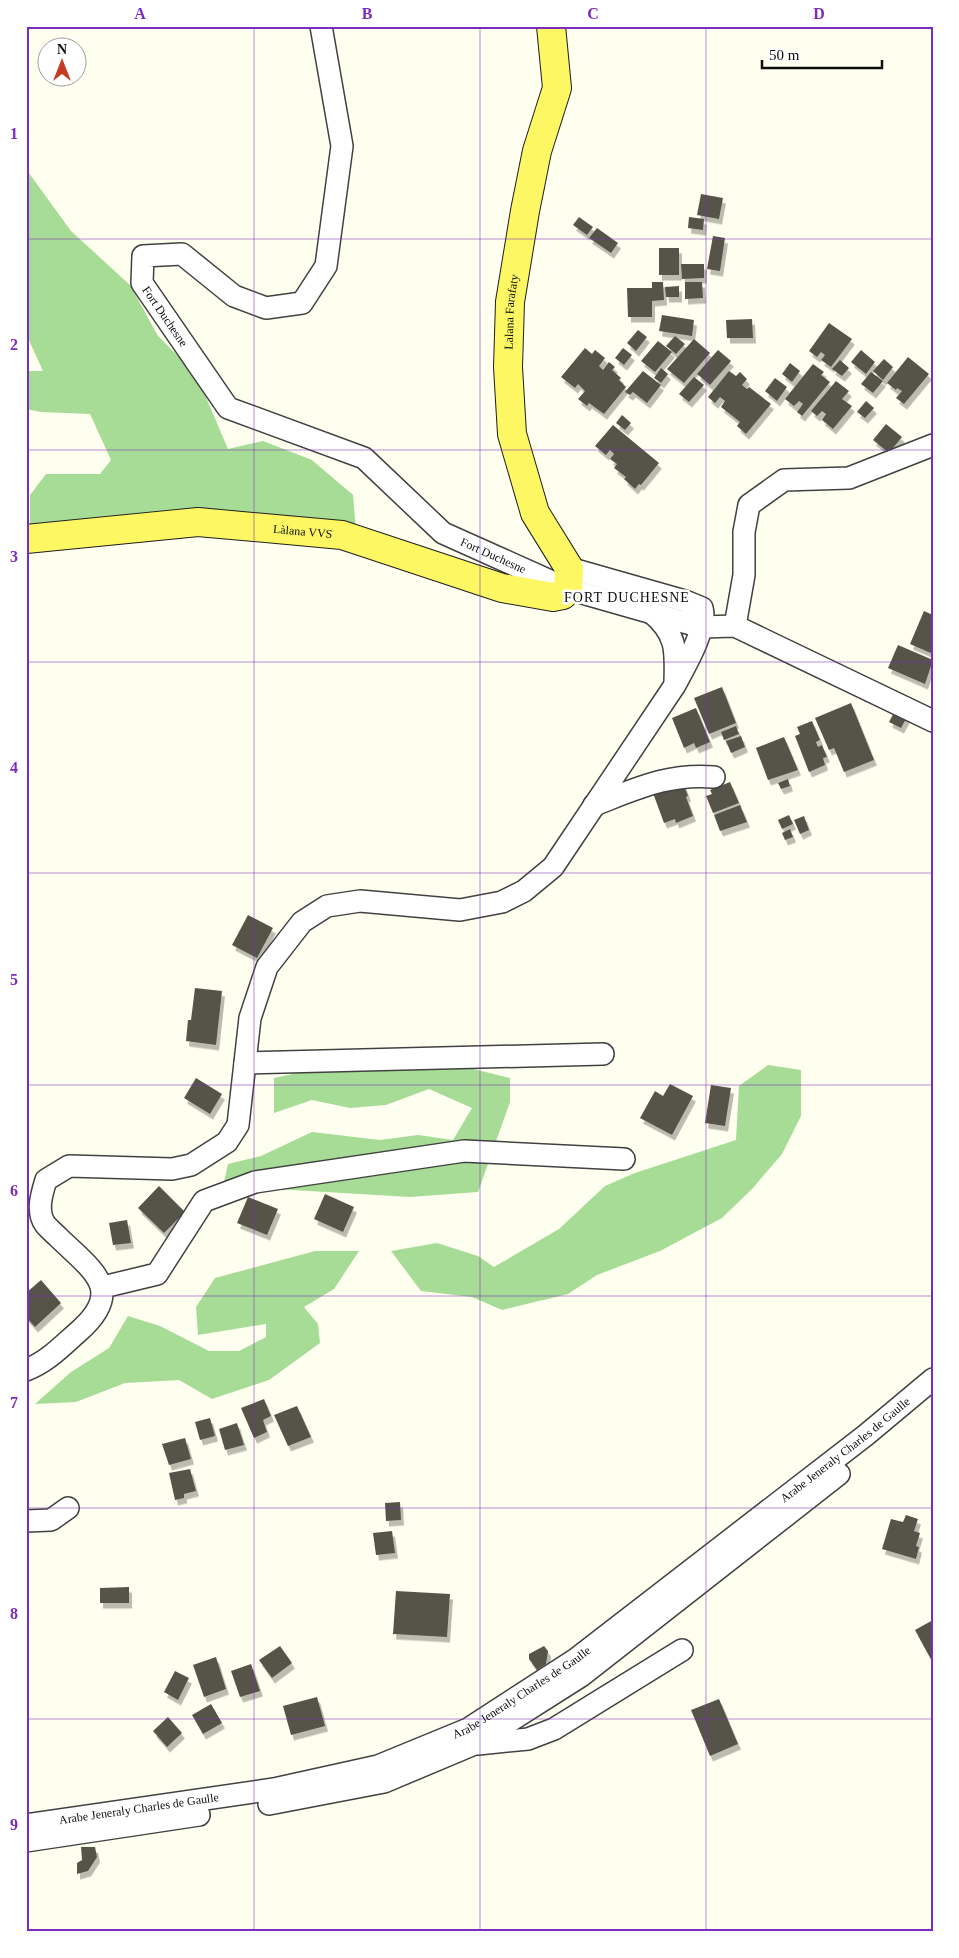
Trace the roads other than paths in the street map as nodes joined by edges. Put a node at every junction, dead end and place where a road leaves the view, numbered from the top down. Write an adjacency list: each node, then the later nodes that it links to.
1 (322, 26): 5 (street, Fort Duchesne)
2 (551, 26): 5 (main road, Lalana Farafaty)
3 (933, 445): 7 (street)
4 (26, 539): 5 (main road, Làlana VVS)
5 (568, 578): 6 (street); 8 (street)
6 (650, 612): 8 (street); 9 (street)
7 (735, 626): 8 (street); 10 (street)
8 (701, 627): 9 (street)
9 (675, 684): 12 (street)
10 (933, 721)
11 (714, 776): 12 (street)
12 (594, 805): 14 (street)
13 (604, 1054): 14 (street)
14 (245, 1063): 16 (street)
15 (624, 1159): 16 (street)
16 (103, 1288): 17 (street)
17 (26, 1370)
18 (933, 1379): 24 (street, Arabe Jeneraly Charles de Gaulle)
19 (933, 1398): 23 (street, Arabe Jeneraly Charles de Gaulle)
20 (68, 1508): 21 (street)
21 (26, 1521)
22 (682, 1650): 23 (street)
23 (472, 1745): 25 (street, Arabe Jeneraly Charles de Gaulle)
24 (26, 1825)
25 (26, 1841)

